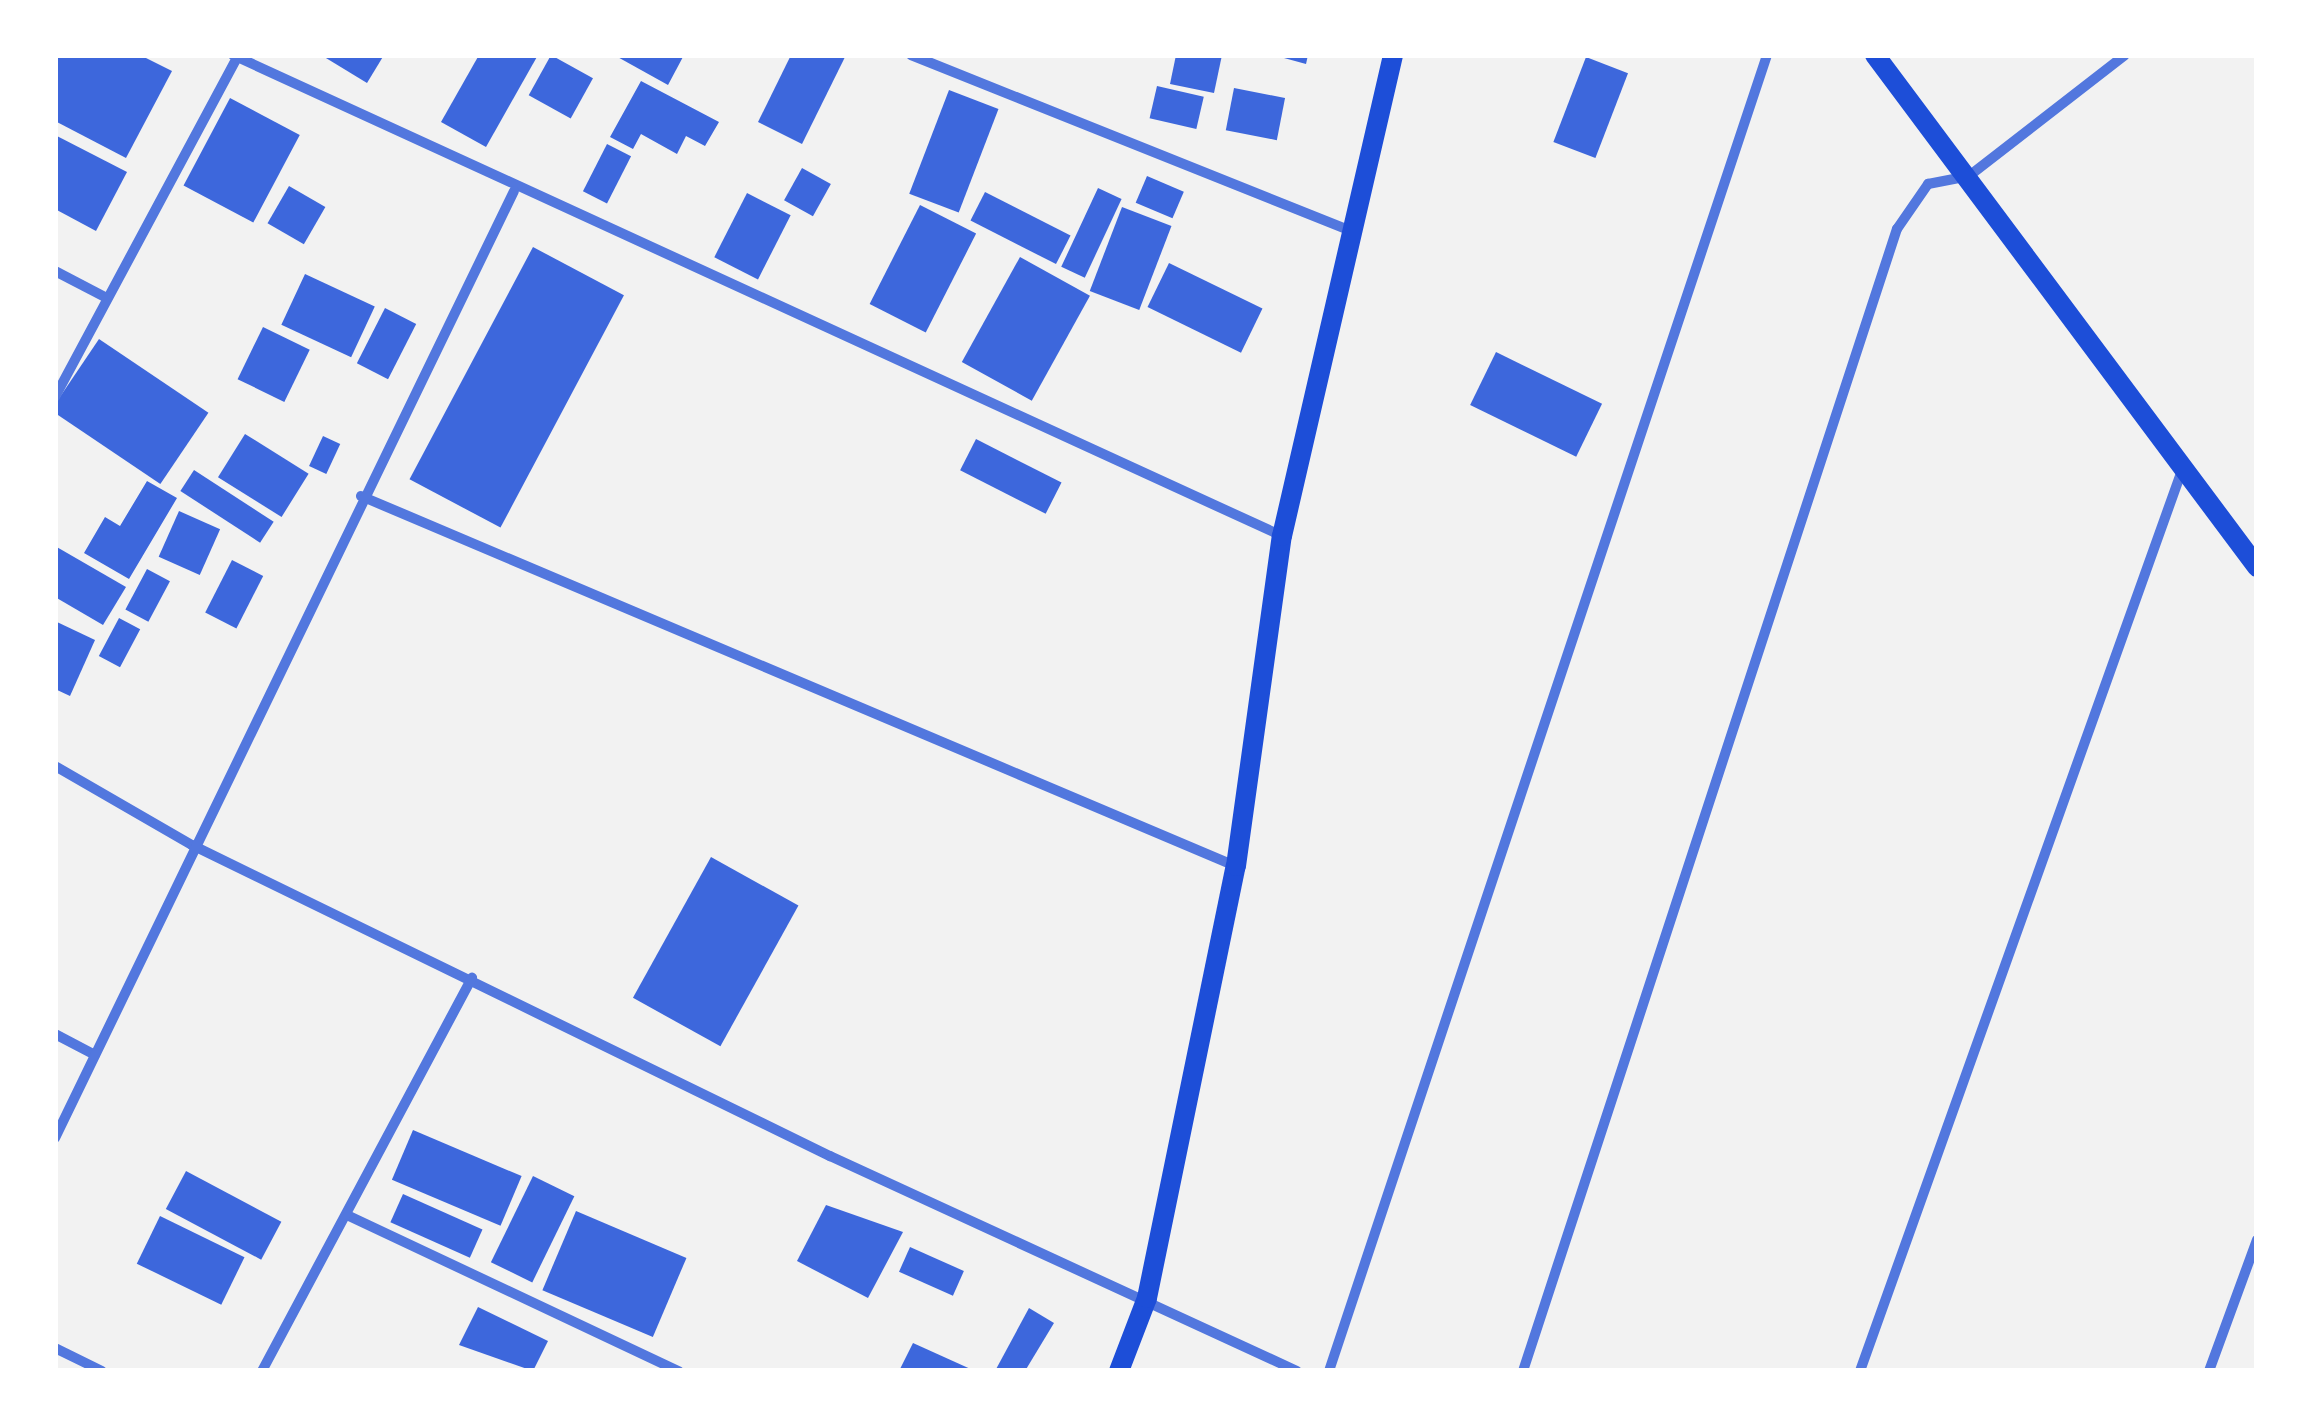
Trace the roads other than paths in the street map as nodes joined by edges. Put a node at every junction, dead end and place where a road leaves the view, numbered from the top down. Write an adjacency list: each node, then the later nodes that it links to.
1 (912, 55): 7 (street)
2 (1392, 55): 10 (main road)
3 (1767, 55): 34 (street)
4 (1875, 55): 8 (main road)
5 (2126, 55): 8 (street)
6 (236, 56): 9 (street); 12 (street)
7 (938, 61): 10 (street)
8 (1969, 176): 14 (main road); 35 (street)
9 (514, 191): 15 (street); 16 (street)
10 (1348, 230): 16 (main road)
11 (55, 271): 12 (street)
12 (106, 297): 13 (street)
13 (55, 397)
14 (2182, 468): 17 (main road); 36 (street)
15 (361, 496): 19 (street); 20 (street)
16 (1282, 536): 20 (main road)
17 (2257, 567)
18 (55, 766): 19 (street)
19 (192, 845): 21 (street); 23 (street)
20 (1236, 866): 27 (main road)
21 (472, 978): 25 (street); 27 (street)
22 (55, 1034): 23 (street)
23 (94, 1055): 24 (street)
24 (55, 1138)
25 (349, 1216): 30 (street); 31 (street)
26 (2257, 1240): 37 (street)
27 (1148, 1298): 32 (main road); 33 (street)
28 (55, 1348): 29 (street)
29 (102, 1371)
30 (262, 1371)
31 (679, 1371)
32 (1119, 1371)
33 (1297, 1371)
34 (1329, 1371)
35 (1522, 1371)
36 (1860, 1371)
37 (2209, 1371)

